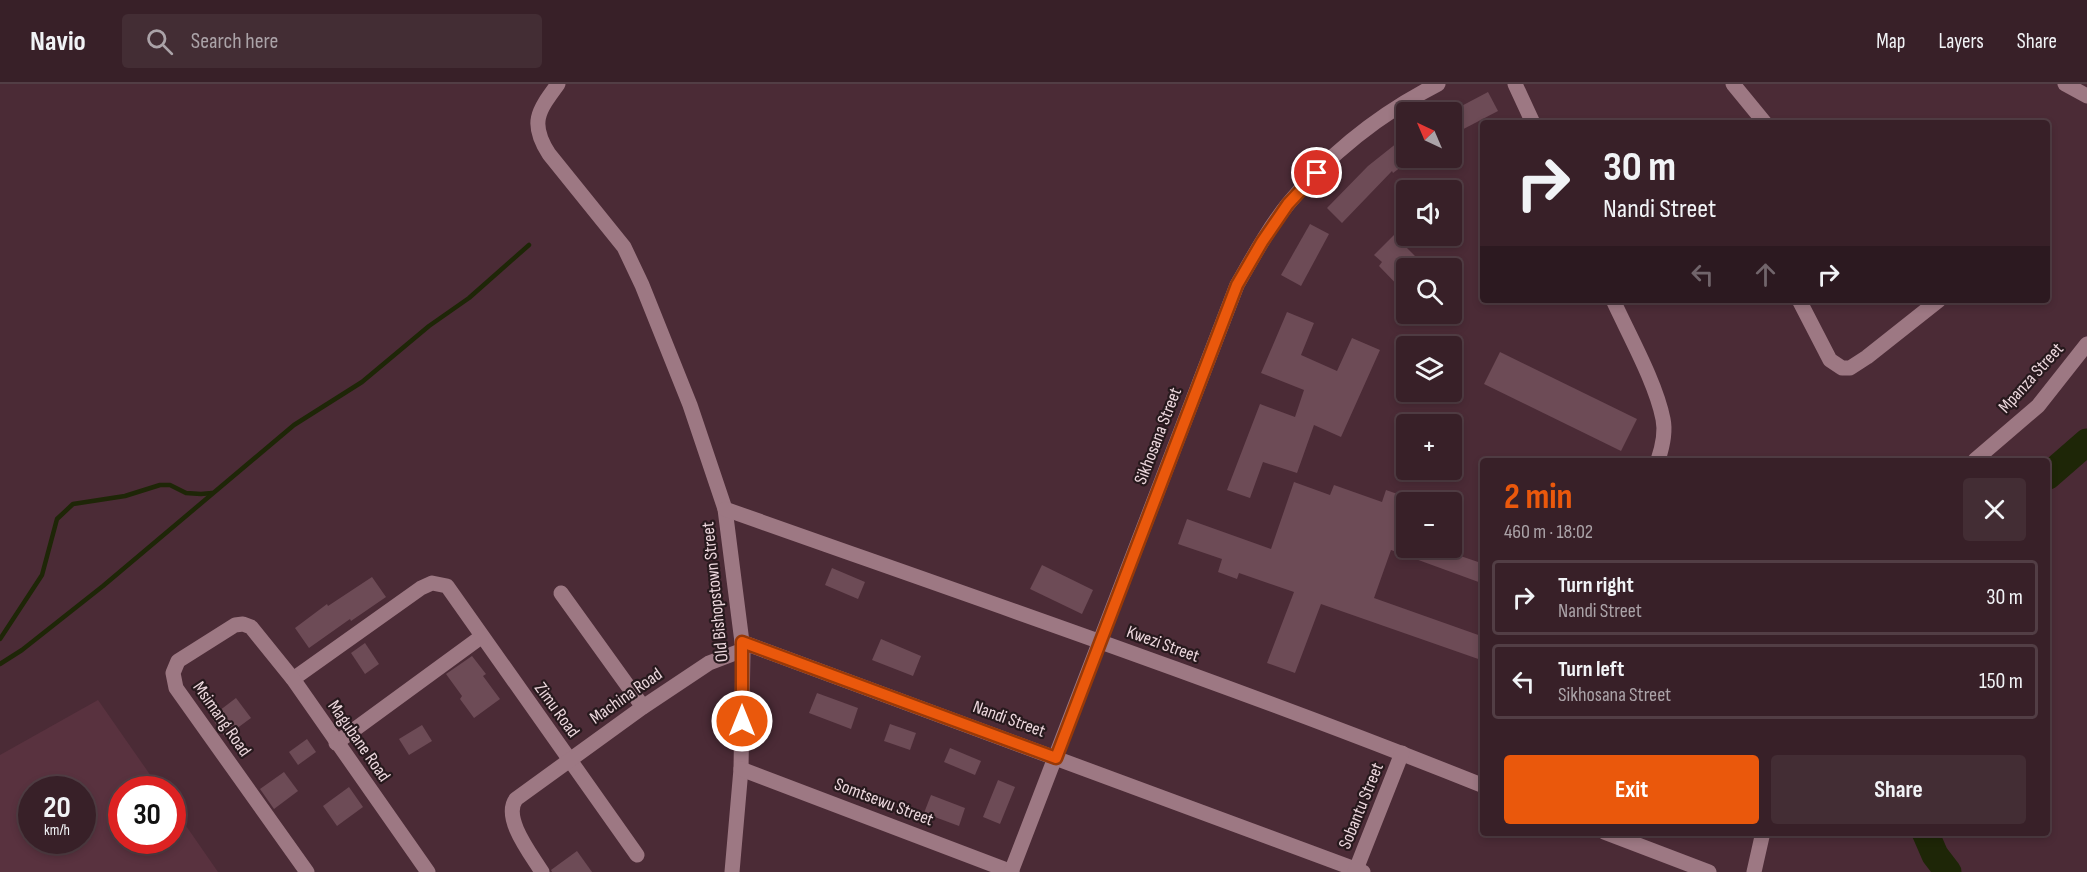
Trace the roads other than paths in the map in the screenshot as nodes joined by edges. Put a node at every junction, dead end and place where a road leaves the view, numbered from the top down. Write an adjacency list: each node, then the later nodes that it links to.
1 (558, 84): 15 (street, Old Bishopstown Street)
2 (1438, 84): 19 (street, Sikhosana Street)
3 (1515, 84): 7 (street)
4 (1733, 84): 8 (street)
5 (2066, 84): 6 (street)
6 (2087, 96)
7 (1532, 120)
8 (1763, 120)
9 (1614, 303): 13 (street)
10 (1801, 303): 11 (street)
11 (1935, 303)
12 (2087, 344): 14 (street, Mpanza Street)
13 (1659, 458)
14 (1977, 458)
15 (725, 509): 19 (street, Kwezi Street); 20 (street, Old Bishopstown Street)
16 (561, 593): 22 (street)
17 (257, 634): 21 (street, Magubane Road); 33 (street, Msimang Road)
18 (481, 637): 21 (street, Zimu Road); 23 (street); 26 (street, Zimu Road)
19 (1100, 641): 24 (street, Kwezi Street); 25 (street, Sikhosana Street)
20 (743, 646): 22 (street, Machina Road); 25 (street, Nandi Street); 27 (street, Old Bishopstown Street)
21 (293, 680): 23 (street, Magubane Road)
22 (643, 707): 26 (street, Machina Road)
23 (336, 743): 34 (street, Magubane Road)
24 (1402, 753): 28 (street, Kwezi Street); 32 (street, Sobantu Street)
25 (1056, 758): 32 (street, Nandi Street); 37 (street, Sikhosana Street)
26 (568, 760): 31 (street, Zimu Road); 35 (street, Machina Road)
27 (741, 769): 36 (street, Old Bishopstown Street); 37 (street, Somtsewu Street)
28 (1480, 784)
29 (1614, 836): 38 (street)
30 (1762, 836): 39 (street)
31 (637, 855)
32 (1358, 871)
33 (307, 872)
34 (428, 872)
35 (542, 872)
36 (732, 872)
37 (1011, 872)
38 (1709, 872)
39 (1754, 872)

